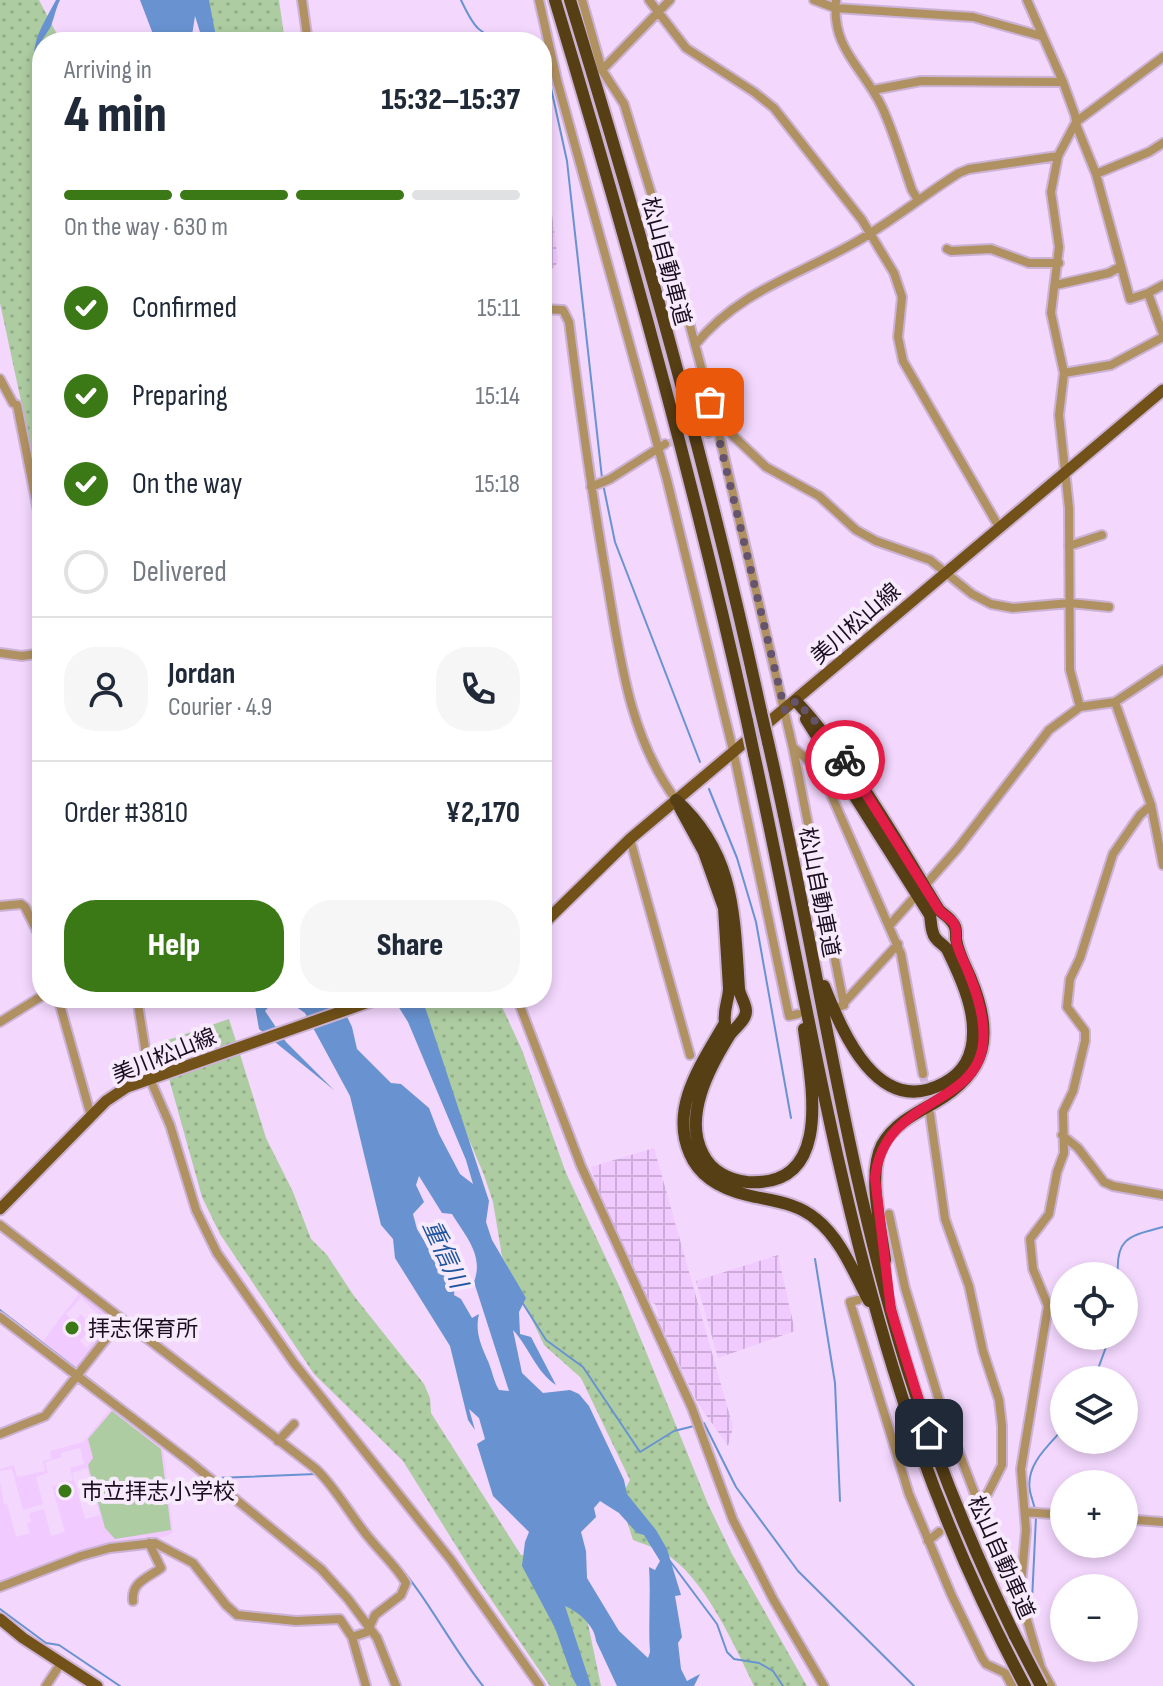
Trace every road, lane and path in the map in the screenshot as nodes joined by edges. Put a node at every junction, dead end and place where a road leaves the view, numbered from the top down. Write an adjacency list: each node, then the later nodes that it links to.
1 (302, 0): 12 (street)
2 (539, 0): 13 (street)
3 (555, 0): 66 (highway, 松山自動車道, bridge)
4 (570, 0): 69 (highway, 松山自動車道, bridge)
5 (582, 0): 17 (street)
6 (649, 0): 11 (street)
7 (670, 0): 11 (street)
8 (814, 0): 10 (street)
9 (1027, 0): 14 (street)
10 (835, 4): 14 (street); 19 (street)
11 (659, 11): 17 (street); 25 (street)
12 (307, 32)
13 (546, 32)
14 (1041, 36): 18 (street)
15 (1163, 57): 20 (street)
16 (552, 58): 39 (street)
17 (602, 70): 34 (street)
18 (1063, 82): 19 (street); 20 (street)
19 (873, 90): 24 (street)
20 (1076, 122): 22 (street); 23 (street)
21 (1163, 143): 23 (street)
22 (1058, 156): 24 (street); 27 (street)
23 (1096, 174): 28 (street)
24 (918, 200): 25 (street)
25 (870, 233): 34 (street); 43 (street)
26 (947, 249): 27 (street)
27 (1059, 263): 29 (street)
28 (1121, 266): 29 (street); 31 (street)
29 (1056, 285): 35 (street)
30 (1163, 285): 31 (street)
31 (1148, 293): 33 (street)
32 (552, 309): 42 (street)
33 (1163, 336): 35 (street)
34 (695, 345): 38 (street)
35 (1064, 373): 40 (street)
36 (0, 379): 41 (street)
37 (1163, 390): 40 (main road, 美川松山線)
38 (713, 431): 46 (street); 55 (street)
39 (661, 446): 42 (street); 57 (street)
40 (1064, 472): 43 (main road, 美川松山線); 45 (street)
41 (32, 481)
42 (595, 486): 58 (street)
43 (999, 527): 46 (main road, 美川松山線)
44 (1102, 535): 45 (street)
45 (1069, 546): 47 (street)
46 (943, 573): 47 (street); 52 (main road, 美川松山線)
47 (1070, 603): 48 (street); 54 (street)
48 (1109, 607)
49 (0, 653): 50 (street)
50 (32, 654)
51 (1163, 670): 53 (street)
52 (796, 701): 55 (main road, 美川松山線); 62 (highway)
53 (1115, 702): 54 (street); 59 (street)
54 (1080, 707): 62 (street)
55 (785, 711): 56 (street); 57 (main road, 美川松山線)
56 (793, 748): 67 (street); 68 (street)
57 (733, 750): 58 (main road, 美川松山線); 75 (street)
58 (676, 800): 60 (main road, 美川松山線); 66 (highway); 89 (highway)
59 (1151, 805): 61 (street); 82 (street)
60 (630, 839): 64 (main road, 美川松山線); 77 (street)
61 (1163, 865)
62 (920, 890): 67 (street); 69 (highway); 88 (highway)
63 (0, 906): 65 (street)
64 (552, 915)
65 (32, 921)
66 (792, 926): 89 (highway, 松山自動車道)
67 (889, 926): 68 (street)
68 (898, 944): 78 (street)
69 (813, 957): 88 (highway, 松山自動車道)
70 (32, 1002): 76 (street)
71 (61, 1008): 81 (street)
72 (139, 1008): 79 (street)
73 (351, 1008): 79 (main road, 美川松山線)
74 (521, 1008): 118 (street)
75 (798, 1014)
76 (0, 1022)
77 (690, 1055)
78 (923, 1074)
79 (154, 1077): 81 (main road, 美川松山線); 117 (street)
80 (930, 1114): 96 (street)
81 (91, 1116): 84 (main road, 美川松山線)
82 (1062, 1135): 83 (street); 98 (street)
83 (1163, 1195)
84 (0, 1209)
85 (889, 1214): 96 (street)
86 (0, 1225): 91 (street)
87 (858, 1300): 103 (street)
88 (891, 1310): 122 (highway, 松山自動車道, bridge)
89 (877, 1314): 120 (highway, 松山自動車道)
90 (0, 1317): 92 (street)
91 (121, 1320): 92 (street); 95 (street)
92 (75, 1375): 94 (street); 109 (street)
93 (294, 1424): 95 (street)
94 (0, 1434)
95 (278, 1441): 109 (street)
96 (979, 1500): 97 (street); 106 (street)
97 (971, 1508)
98 (1033, 1512): 99 (street); 106 (street)
99 (1050, 1514)
100 (1138, 1520): 101 (street)
101 (1163, 1522)
102 (939, 1532): 103 (street)
103 (928, 1541): 119 (street)
104 (149, 1543): 105 (street); 107 (street); 110 (street)
105 (0, 1587)
106 (1020, 1596): 112 (street)
107 (133, 1601)
108 (0, 1619): 111 (main road)
109 (369, 1627): 110 (street); 116 (street)
110 (352, 1637): 115 (street)
111 (61, 1663): 113 (street); 114 (main road)
112 (1041, 1668): 121 (street); 123 (street)
113 (46, 1686)
114 (97, 1686)
115 (366, 1686)
116 (396, 1686)
117 (540, 1686)
118 (824, 1686)
119 (1012, 1686)
120 (1025, 1686)
121 (1035, 1686)
122 (1041, 1686)
123 (1051, 1686)

